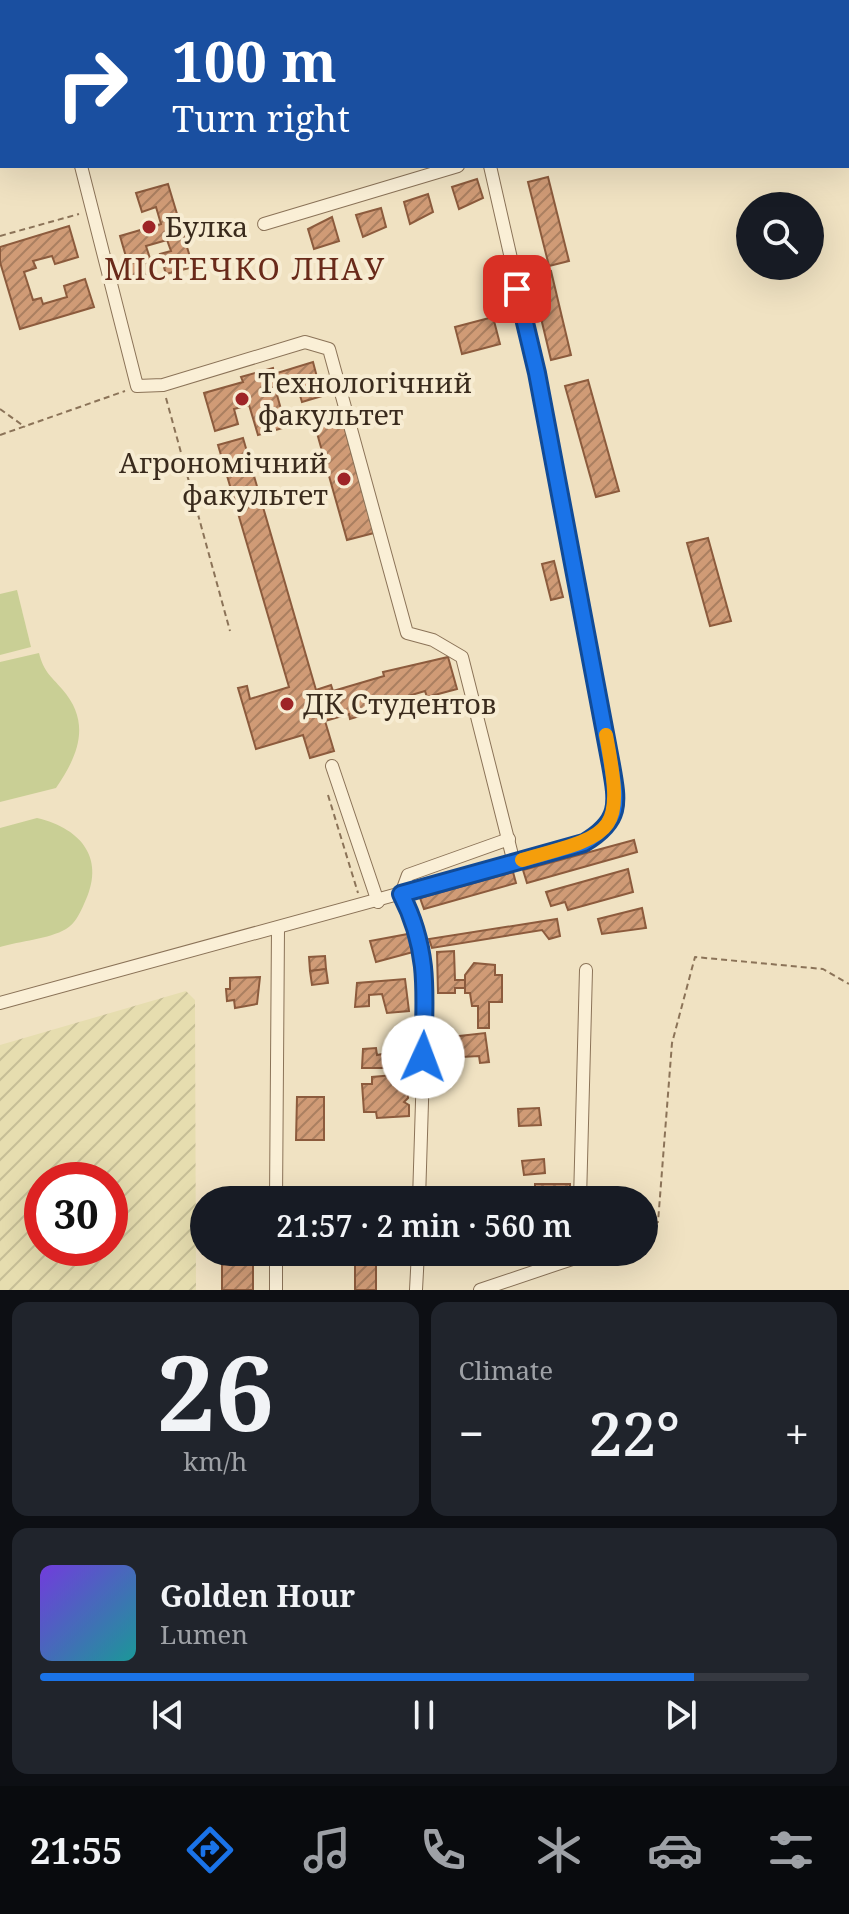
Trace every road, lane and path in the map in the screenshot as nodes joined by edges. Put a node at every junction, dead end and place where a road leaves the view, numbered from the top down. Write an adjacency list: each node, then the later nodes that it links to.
1 (82, 168): 8 (street)
2 (451, 168): 5 (street)
3 (490, 168): 16 (street)
4 (79, 214): 6 (path)
5 (264, 224)
6 (0, 236)
7 (163, 385): 8 (street); 12 (path); 15 (street)
8 (137, 386): 10 (path)
9 (0, 409): 10 (path)
10 (26, 427): 11 (path)
11 (0, 435)
12 (230, 631)
13 (332, 766): 18 (street)
14 (329, 796): 19 (path)
15 (509, 839): 16 (street); 17 (street)
16 (514, 863): 17 (street)
17 (401, 894): 18 (street); 25 (street)
18 (378, 902): 19 (street)
19 (363, 906): 20 (street)
20 (278, 929): 23 (street); 24 (street)
21 (586, 970): 26 (street)
22 (849, 984): 27 (path)
23 (0, 1003)
24 (276, 1186)
25 (419, 1186)
26 (580, 1186)
27 (658, 1222)
28 (276, 1266): 31 (street)
29 (417, 1266): 32 (street)
30 (547, 1266): 33 (street)
31 (276, 1290)
32 (416, 1290)
33 (480, 1290)

